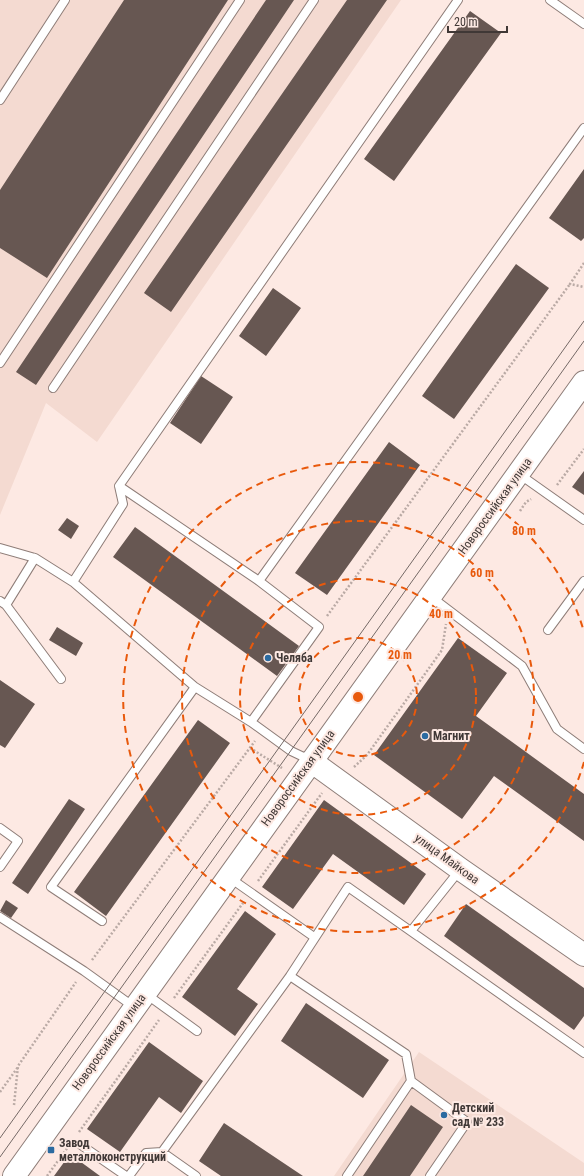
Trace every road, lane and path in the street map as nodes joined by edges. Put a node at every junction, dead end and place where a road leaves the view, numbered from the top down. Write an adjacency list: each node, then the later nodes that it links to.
1 (65, 0): 7 (lane)
2 (240, 0): 12 (lane)
3 (314, 0): 14 (lane)
4 (458, 0): 17 (lane)
5 (550, 0): 6 (lane)
6 (584, 24)
7 (0, 100)
8 (584, 128): 23 (lane)
9 (584, 263): 10 (path)
10 (570, 284): 11 (path); 29 (path)
11 (584, 287)
12 (0, 363)
13 (584, 382): 16 (main road, Новороссийская улица)
14 (53, 388)
15 (584, 448): 18 (path)
16 (518, 473): 18 (lane); 26 (main road, Новороссийская улица)
17 (119, 486): 23 (lane); 25 (lane)
18 (544, 492): 19 (path); 20 (lane)
19 (517, 515)
20 (584, 520)
21 (0, 548): 22 (lane)
22 (35, 558): 25 (lane); 27 (lane)
23 (259, 581): 29 (lane)
24 (584, 581): 30 (lane)
25 (73, 582): 32 (lane)
26 (430, 596): 28 (lane); 36 (main road, Новороссийская улица)
27 (3, 603): 31 (lane)
28 (448, 609): 35 (lane); 37 (path)
29 (319, 626): 33 (lane)
30 (548, 630)
31 (61, 679)
32 (195, 687): 33 (lane); 44 (lane)
33 (251, 722): 34 (lane)
34 (263, 731): 36 (lane); 48 (path)
35 (584, 749)
36 (311, 761): 37 (main road, улица Майкова); 41 (main road, Новороссийская улица)
37 (338, 780): 40 (main road, улица Майкова); 42 (path)
38 (0, 828): 39 (lane)
39 (0, 867)
40 (460, 869): 45 (lane); 47 (main road, улица Майкова)
41 (228, 877): 42 (lane); 50 (main road, Новороссийская улица)
42 (251, 892): 46 (lane); 51 (path)
43 (0, 917): 48 (lane)
44 (102, 921)
45 (410, 930): 46 (lane); 53 (lane)
46 (314, 937): 49 (lane)
47 (584, 955)
48 (84, 971): 50 (lane); 54 (path)
49 (290, 976): 55 (lane); 61 (lane)
50 (140, 1000): 51 (lane); 62 (main road, Новороссийская улица)
51 (167, 1009): 52 (lane); 58 (path)
52 (197, 1031)
53 (584, 1053)
54 (18, 1066): 56 (path); 57 (path)
55 (411, 1081): 66 (lane); 67 (lane)
56 (0, 1092)
57 (14, 1105)
58 (75, 1137)
59 (70, 1144): 63 (path)
60 (81, 1145): 64 (lane)
61 (162, 1152): 64 (lane); 65 (lane)
62 (14, 1176)
63 (47, 1176)
64 (127, 1176)
65 (196, 1176)
66 (347, 1176)
67 (430, 1176)

